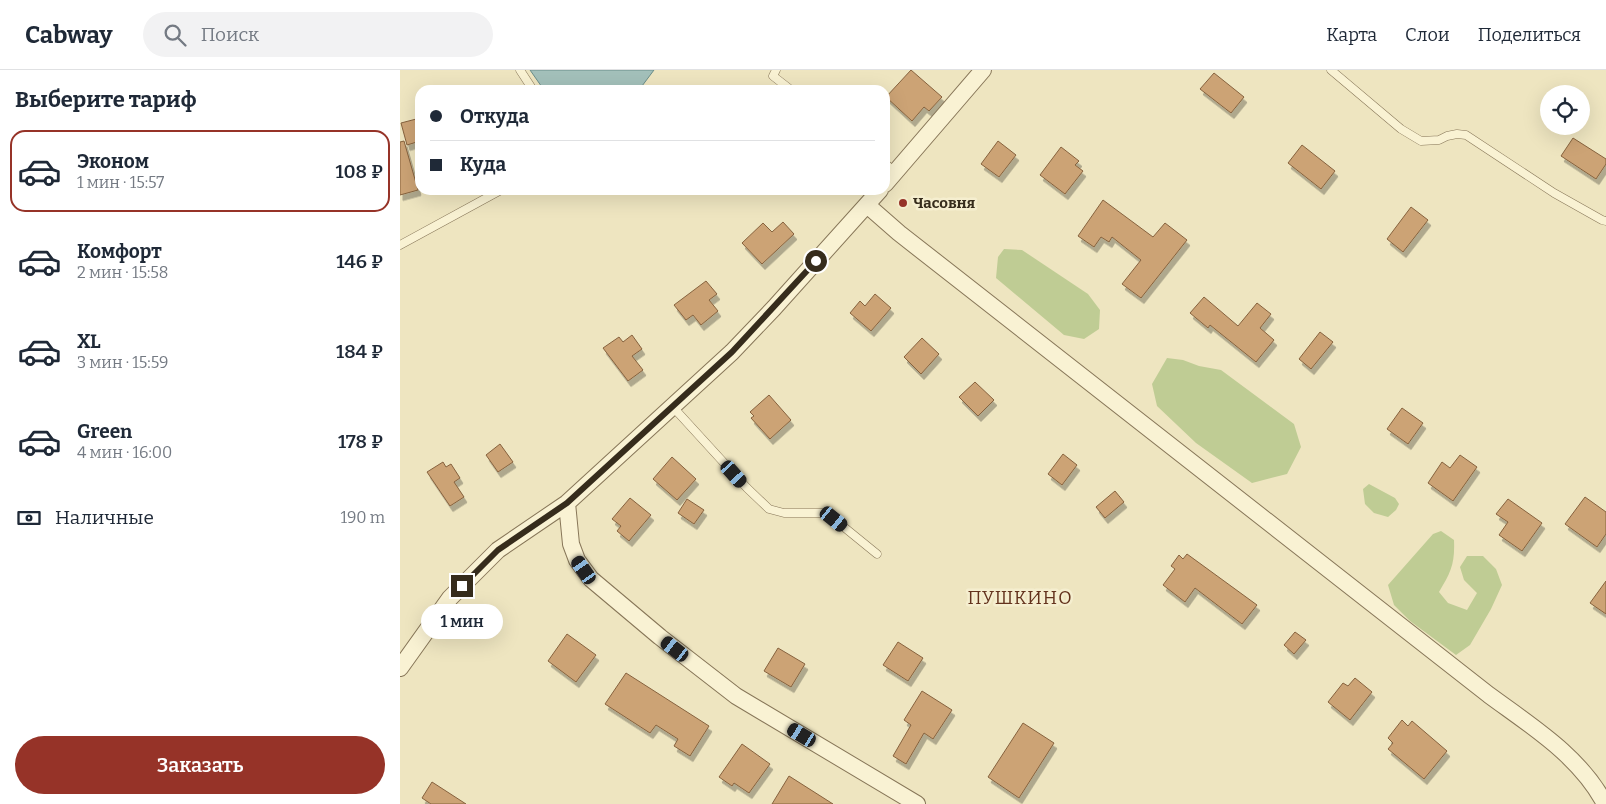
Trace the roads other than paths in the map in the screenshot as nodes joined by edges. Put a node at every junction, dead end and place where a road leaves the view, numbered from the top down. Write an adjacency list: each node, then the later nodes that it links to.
1 (520, 70): 5 (lane)
2 (776, 70): 6 (lane)
3 (983, 70): 7 (street)
4 (1331, 70): 11 (lane)
5 (530, 85)
6 (785, 85)
7 (890, 172)
8 (492, 195): 12 (lane)
9 (876, 195): 10 (street)
10 (867, 205): 13 (street); 18 (street)
11 (1606, 221)
12 (400, 245)
13 (672, 406): 14 (street); 15 (lane)
14 (567, 503): 16 (street); 17 (street)
15 (877, 554)
16 (400, 668)
17 (917, 804)
18 (1604, 804)

